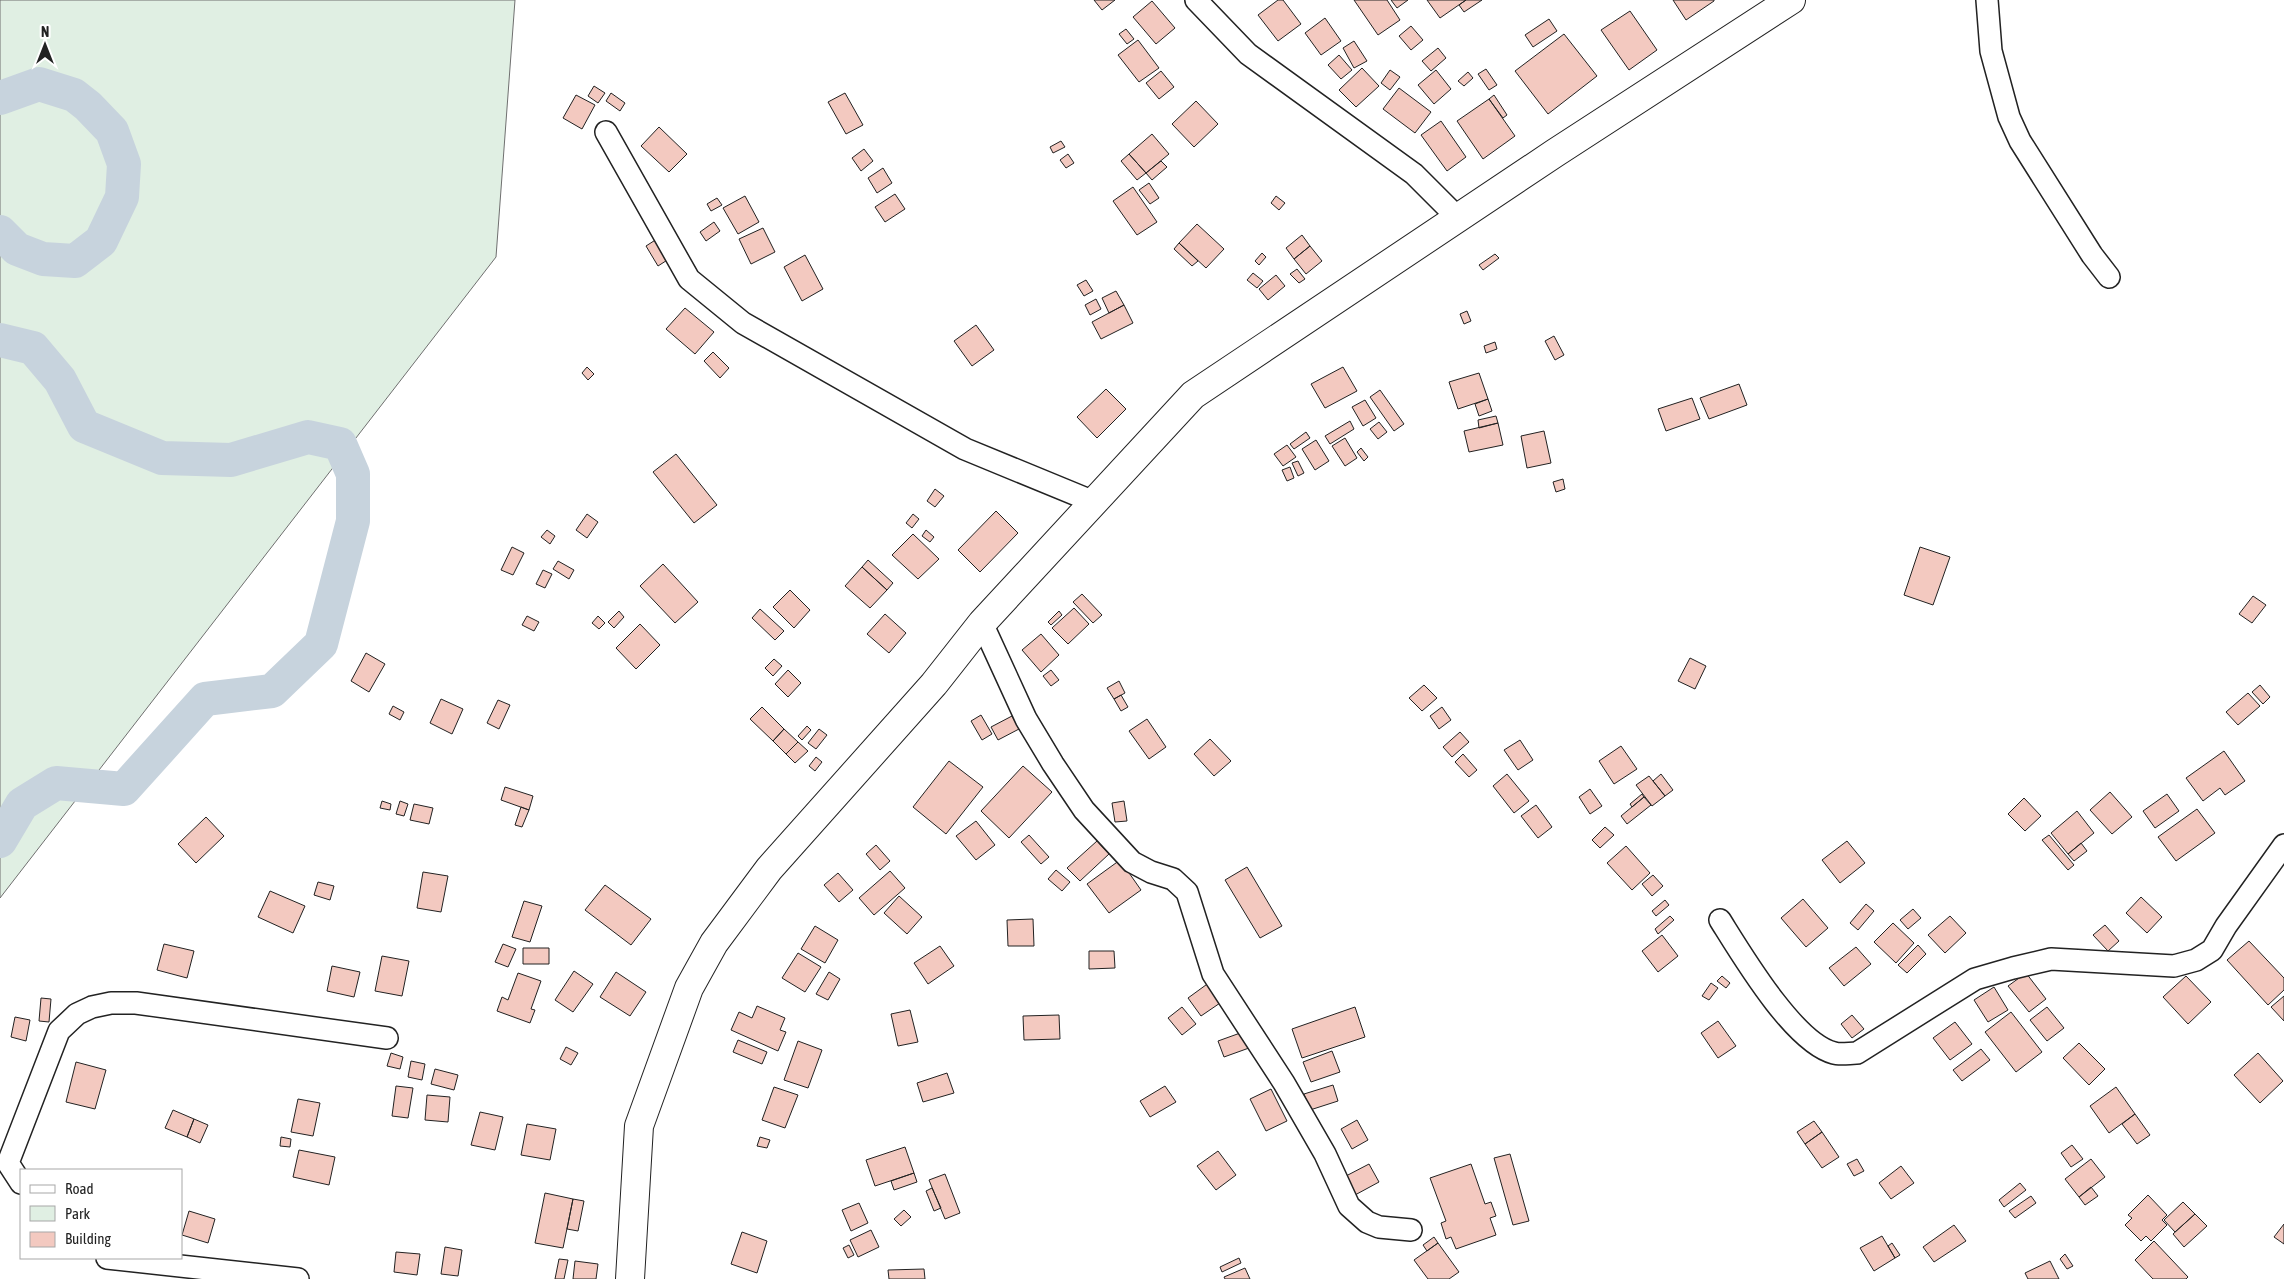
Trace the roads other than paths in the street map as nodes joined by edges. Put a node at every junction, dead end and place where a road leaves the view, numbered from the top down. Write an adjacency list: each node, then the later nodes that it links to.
1 (1196, 0): 5 (street)
2 (1791, 0): 5 (main road)
3 (1987, 0): 6 (street)
4 (606, 132): 7 (street)
5 (1456, 218): 7 (main road)
6 (2109, 277)
7 (1094, 502): 8 (main road)
8 (982, 623): 13 (street); 16 (main road)
9 (2284, 845): 10 (street)
10 (1720, 920)
11 (387, 1038): 12 (street)
12 (20, 1181)
13 (1411, 1230)
14 (116, 1259): 15 (street)
15 (298, 1279)
16 (630, 1279)

